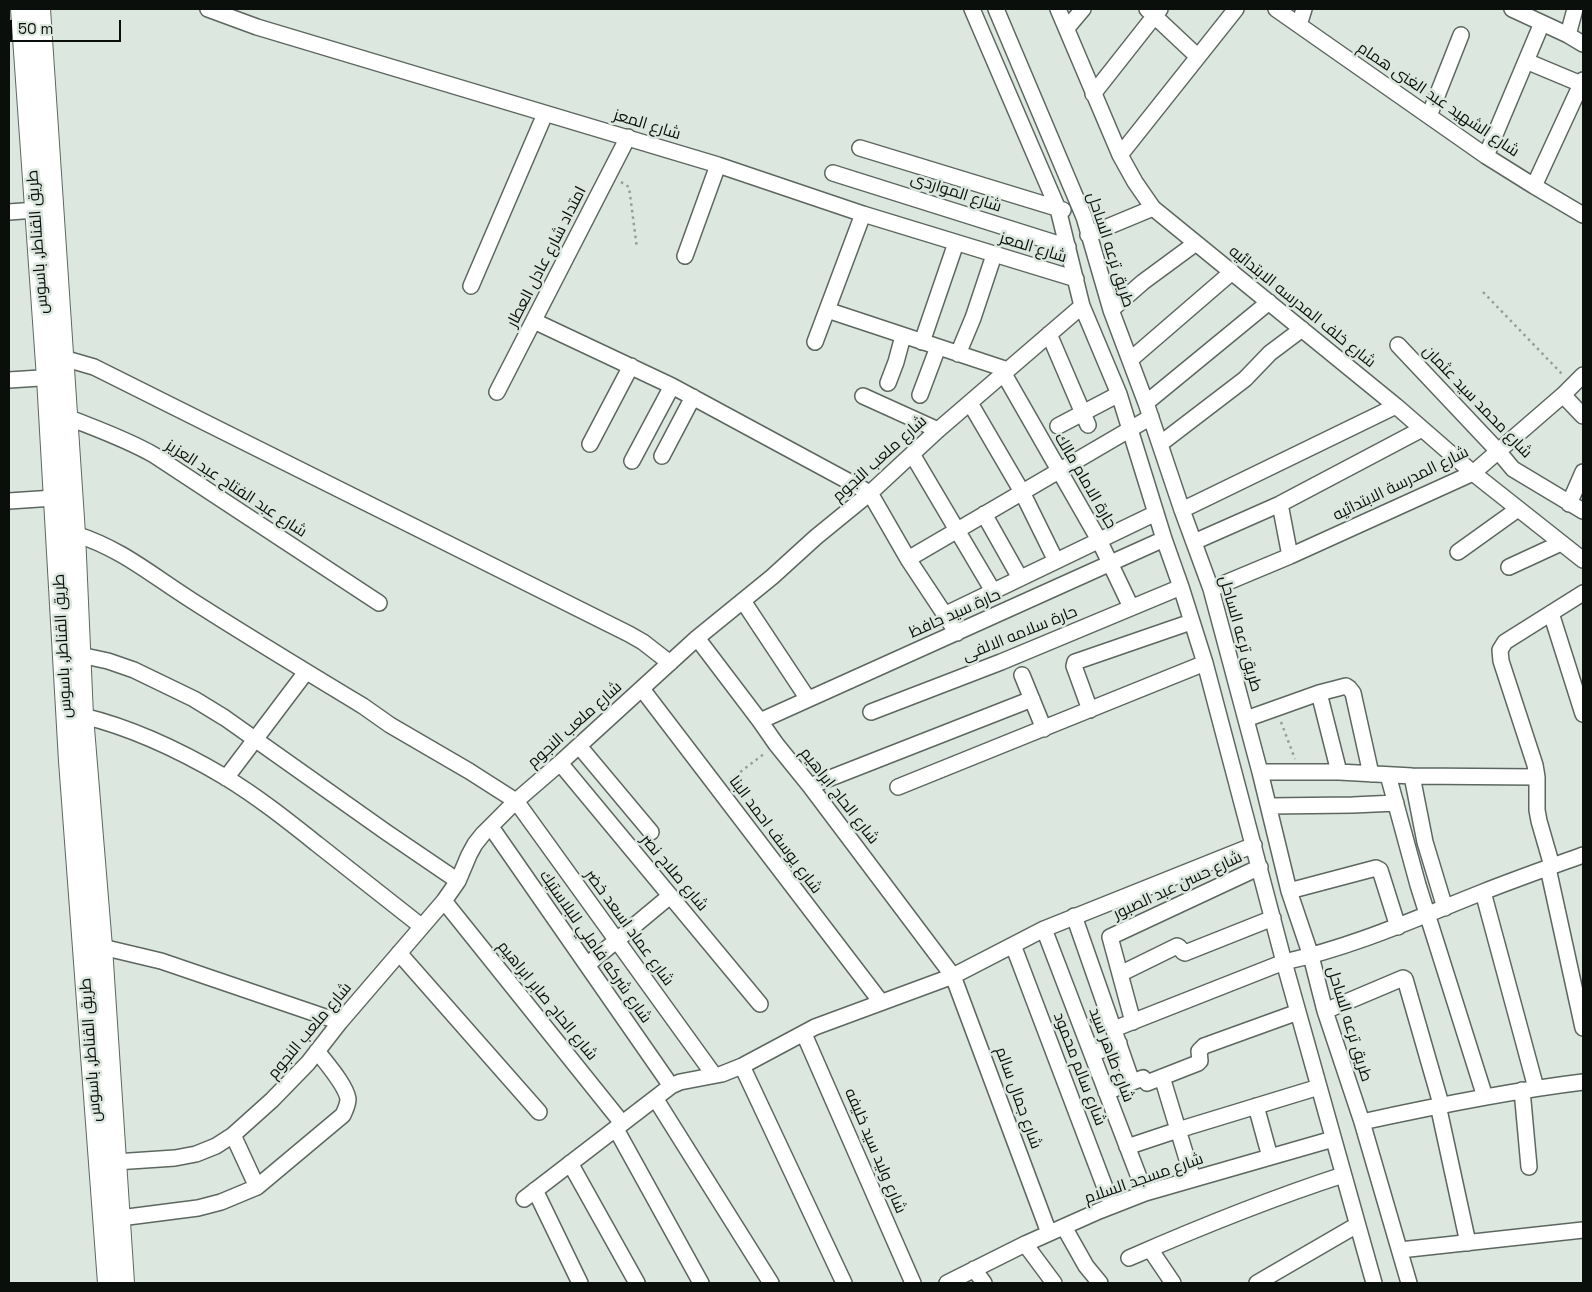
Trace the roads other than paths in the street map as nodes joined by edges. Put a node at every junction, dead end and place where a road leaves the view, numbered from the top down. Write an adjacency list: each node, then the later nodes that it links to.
1 (21, 9): 35 (main road, طريق القناطر, باسوس)
2 (40, 9): 64 (main road, طريق القناطر, باسوس)
3 (208, 9): 24 (street, شارع المعز)
4 (972, 9): 33 (street)
5 (996, 9): 39 (street, طريق ترعه الساحل)
6 (1058, 9): 16 (street, شارع خلف المدرسه الابتدائيه)
7 (1083, 9): 16 (street)
8 (1236, 9): 20 (street)
9 (1276, 9): 15 (street, شارع الشهيد عبد الغنى همام)
10 (1304, 9): 15 (street)
11 (1512, 9): 14 (street)
12 (1575, 9): 18 (street)
13 (1154, 11): 20 (street); 23 (street)
14 (1542, 23): 18 (street); 21 (street)
15 (1299, 26): 25 (street, شارع الشهيد عبد الغنى همام)
16 (1067, 28): 23 (street, شارع خلف المدرسه الابتدائيه)
17 (1461, 35): 25 (street)
18 (1568, 35): 19 (street)
19 (1583, 44)
20 (1197, 56): 28 (street)
21 (1526, 61): 22 (street); 29 (street)
22 (1582, 82): 32 (street)
23 (1094, 94): 28 (street, شارع خلف المدرسه الابتدائيه)
24 (545, 114): 26 (street, شارع المعز); 48 (street)
25 (1429, 116): 29 (street, شارع الشهيد عبد الغنى همام)
26 (628, 137): 30 (street, شارع المعز); 53 (street, امتداد شارع عادل العطار)
27 (860, 148): 33 (street)
28 (1120, 155): 34 (street, شارع خلف المدرسه الابتدائيه)
29 (1486, 156): 32 (street, شارع الشهيد عبد الغنى همام)
30 (718, 165): 38 (street, شارع المعز); 45 (street)
31 (833, 172): 43 (street, شارع المواردى)
32 (1534, 186): 37 (street, شارع الشهيد عبد الغنى همام)
33 (1058, 208): 39 (street); 43 (street)
34 (1154, 208): 40 (street); 42 (street, شارع خلف المدرسه الابتدائيه)
35 (36, 210): 36 (street); 64 (main road, طريق القناطر, باسوس)
36 (9, 212)
37 (1582, 212)
38 (863, 214): 41 (street, شارع المعز); 51 (street)
39 (1084, 217): 40 (street, طريق ترعه الساحل)
40 (1088, 235): 52 (street, طريق ترعه الساحل)
41 (956, 243): 44 (street, شارع المعز); 58 (street)
42 (1196, 243): 46 (street, شارع خلف المدرسه الابتدائيه); 52 (street)
43 (1068, 247): 47 (street)
44 (994, 254): 47 (street, شارع المعز); 61 (street)
45 (685, 256)
46 (1232, 272): 49 (street, شارع خلف المدرسه الابتدائيه); 62 (street)
47 (1076, 279): 50 (street)
48 (472, 286)
49 (1270, 302): 54 (street, شارع خلف المدرسه الابتدائيه); 77 (street)
50 (1082, 306): 55 (street, شارع ملعب النجوم); 72 (street)
51 (827, 310): 56 (street); 57 (street)
52 (1111, 310): 62 (street, طريق ترعه الساحل)
53 (534, 321): 63 (street); 70 (street, امتداد شارع عادل العطار)
54 (1302, 329): 76 (street, شارع خلف المدرسه الابتدائيه); 86 (street)
55 (1049, 334): 65 (street, شارع ملعب النجوم); 80 (street)
56 (903, 336): 58 (street); 67 (street)
57 (815, 342)
58 (922, 342): 60 (street)
59 (1398, 346): 87 (street, شارع محمد سيد عثمان)
60 (938, 347): 61 (street); 71 (street)
61 (958, 354): 65 (street)
62 (1130, 360): 77 (street, طريق ترعه الساحل)
63 (631, 366): 69 (street); 85 (street)
64 (58, 371): 66 (street); 79 (main road, طريق القناطر, باسوس); 96 (main road, طريق القناطر, باسوس); 132 (street)
65 (1006, 372): 75 (street, شارع ملعب النجوم); 91 (street, حارة الامام مالك)
66 (9, 380)
67 (888, 383)
68 (1573, 385): 78 (street); 87 (street, شارع المدرسة الابتدائيه)
69 (672, 386): 74 (street); 90 (street)
70 (497, 392)
71 (920, 394)
72 (1119, 394): 80 (street); 82 (street)
73 (863, 396): 84 (street)
74 (693, 397): 89 (street); 95 (street)
75 (970, 403): 84 (street, شارع ملعب النجوم); 94 (street)
76 (1396, 406): 83 (street, شارع خلف المدرسه الابتدائيه); 101 (street)
77 (1149, 410): 82 (street); 86 (street, طريق ترعه الساحل)
78 (1583, 416)
79 (67, 417): 106 (main road, طريق القناطر, باسوس); 124 (street, شارع عبد الفتاح عبد العزيز)
80 (1085, 419): 81 (street)
81 (1058, 426)
82 (1130, 429): 91 (street); 103 (street)
83 (1422, 429): 93 (street, شارع خلف المدرسه الابتدائيه); 98 (street)
84 (938, 430): 88 (street, شارع ملعب النجوم)
85 (590, 444)
86 (1160, 444): 101 (street, طريق ترعه الساحل)
87 (1498, 451): 93 (street, شارع المدرسة الابتدائيه); 99 (street, شارع محمد سيد عثمان)
88 (912, 454): 95 (street, شارع ملعب النجوم); 105 (street)
89 (662, 456)
90 (632, 461)
91 (1059, 470): 94 (street); 108 (street, حارة الامام مالك)
92 (1583, 472): 99 (street)
93 (1473, 473): 100 (street, شارع خلف المدرسه الابتدائيه); 112 (street, شارع المدرسة الابتدائيه)
94 (1022, 492): 104 (street); 115 (street)
95 (870, 493): 113 (street); 123 (street, شارع ملعب النجوم)
96 (54, 498): 97 (street); 240 (main road, طريق القناطر, باسوس)
97 (9, 501)
98 (1280, 504): 109 (street); 112 (street)
99 (1569, 504): 102 (street, شارع محمد سيد عثمان)
100 (1518, 509): 110 (street, شارع خلف المدرسه الابتدائيه); 111 (street)
101 (1182, 510): 109 (street, طريق ترعه الساحل)
102 (1583, 511)
103 (1156, 513): 107 (street); 108 (street)
104 (984, 514): 105 (street); 118 (street)
105 (957, 530): 113 (street); 121 (street)
106 (75, 534): 131 (main road, طريق القناطر, باسوس); 134 (street)
107 (1164, 539): 116 (street, حارة سيد حافظ); 119 (street)
108 (1099, 540): 115 (street); 116 (street, حارة الامام مالك)
109 (1194, 542): 120 (street, طريق ترعه الساحل)
110 (1560, 542): 114 (street, شارع خلف المدرسه الابتدائيه); 117 (street)
111 (1458, 552)
112 (1290, 556): 120 (street, شارع المدرسة الابتدائيه)
113 (908, 558): 127 (street)
114 (1583, 560)
115 (1056, 561): 118 (street)
116 (1110, 564): 125 (street, حارة الامام مالك); 129 (street, حارة سيد حافظ)
117 (1509, 567)
118 (1020, 578): 121 (street)
119 (1181, 587): 125 (street, حارة سلامه الالفى); 128 (street)
120 (1211, 589): 144 (street, طريق ترعه الساحل)
121 (993, 591): 127 (street)
122 (1583, 593): 126 (street)
123 (743, 600): 130 (street, شارع ملعب النجوم); 138 (street)
124 (379, 603)
125 (1131, 607): 141 (street, حارة سلامه الالفى)
126 (1551, 613): 142 (street); 155 (street)
127 (944, 615): 129 (street)
128 (1191, 622): 133 (street); 140 (street)
129 (957, 633): 138 (street, حارة سيد حافظ)
130 (698, 638): 132 (street, شارع ملعب النجوم); 145 (street, شارع الحاج ابراهيم)
131 (80, 655): 143 (main road, طريق القناطر, باسوس); 147 (street)
132 (670, 663): 136 (street, شارع ملعب النجوم)
133 (1205, 663): 140 (street); 164 (street)
134 (306, 672): 147 (street); 159 (street)
135 (1022, 675): 139 (street)
136 (642, 689): 148 (street, شارع ملعب النجوم); 189 (street, شارع يوسف احمد البنا)
137 (1319, 693): 144 (street); 151 (street); 152 (street)
138 (808, 699): 145 (street, حارة سيد حافظ)
139 (1032, 699): 146 (street); 157 (street)
140 (1090, 710): 146 (street)
141 (871, 712)
142 (1583, 714)
143 (83, 716): 156 (street); 182 (main road, طريق القناطر, باسوس)
144 (1246, 719): 150 (street, طريق ترعه الساحل)
145 (760, 720): 157 (street, شارع الحاج ابراهيم)
146 (1044, 728): 158 (street)
147 (256, 739): 156 (street); 168 (street)
148 (579, 746): 149 (street, شارع ملعب النجوم); 163 (street)
149 (560, 763): 159 (street, شارع ملعب النجوم); 171 (street, شارع صلاح نصر)
150 (1260, 772): 151 (street); 161 (street, طريق ترعه الساحل)
151 (1339, 772): 152 (street)
152 (1372, 774): 153 (street)
153 (1388, 775): 154 (street); 160 (street)
154 (1412, 776): 155 (street); 173 (street)
155 (1537, 777): 167 (street)
156 (226, 778): 177 (street)
157 (810, 786): 188 (street, شارع الحاج ابراهيم)
158 (898, 787)
159 (516, 801): 162 (street, شارع ملعب النجوم); 180 (street, شارع عماد اسعد خضر)
160 (1396, 802): 161 (street); 174 (street)
161 (1268, 806): 169 (street, طريق ترعه الساحل)
162 (491, 827): 168 (street, شارع ملعب النجوم); 186 (street, شارع شركه فاملي للبلاستيك)
163 (652, 832)
164 (1254, 845): 166 (street); 175 (street)
165 (1583, 855): 167 (street)
166 (1260, 867): 176 (street); 187 (street, شارع حسن عبد الصبور)
167 (1550, 867): 170 (street); 195 (street)
168 (458, 881): 172 (street, شارع ملعب النجوم)
169 (1289, 891): 178 (street); 184 (street, طريق ترعه الساحل)
170 (1483, 892): 173 (street); 207 (street)
171 (670, 896): 180 (street); 190 (street, شارع صلاح نصر)
172 (444, 901): 177 (street, شارع ملعب النجوم); 215 (street, شارع الحاج صابر ابراهيم)
173 (1445, 908): 174 (street)
174 (1428, 915): 178 (street); 209 (street)
175 (1074, 916): 179 (street); 197 (street)
176 (1273, 918): 185 (street); 187 (street)
177 (421, 926): 183 (street, شارع ملعب النجوم)
178 (1398, 927): 184 (street)
179 (1044, 929): 181 (street); 199 (street, شارع طاهر سيد)
180 (616, 940): 186 (street); 201 (street, شارع عماد اسعد خضر)
181 (1013, 945): 188 (street); 228 (street, شارع سالم محمود)
182 (102, 947): 193 (street); 221 (main road, طريق القناطر, باسوس)
183 (399, 953): 193 (street, شارع ملعب النجوم); 213 (street)
184 (1311, 956): 185 (street); 191 (street, طريق ترعه الساحل)
185 (1284, 962): 192 (street); 194 (street)
186 (586, 964): 205 (street, شارع شركه فاملي للبلاستيك)
187 (1120, 974): 194 (street, شارع حسن عبد الصبور)
188 (953, 976): 189 (street); 233 (street, شارع جمال سالم)
189 (881, 1002): 196 (street)
190 (760, 1004)
191 (1326, 1011): 211 (street); 214 (street, طريق ترعه الساحل)
192 (1298, 1012): 202 (street); 206 (street)
193 (340, 1022): 198 (street, شارع ملعب النجوم)
194 (1133, 1022): 197 (street)
195 (1583, 1028)
196 (804, 1034): 200 (street); 247 (street, شارع وليد سيد خليفه)
197 (1116, 1036): 199 (street); 203 (street)
198 (317, 1051): 217 (street, شارع ملعب النجوم); 226 (street)
199 (1092, 1054): 208 (street, شارع طاهر سيد)
200 (742, 1066): 201 (street); 246 (street)
201 (714, 1075): 205 (street)
202 (1162, 1077): 203 (street); 216 (street)
203 (1132, 1082): 208 (street)
204 (1583, 1082): 207 (street)
205 (671, 1086): 210 (street)
206 (1319, 1087): 212 (street); 218 (street)
207 (1529, 1089): 209 (street); 223 (street)
208 (1106, 1092): 219 (street, شارع طاهر سيد)
209 (1485, 1097): 211 (street)
210 (655, 1098): 215 (street); 245 (street)
211 (1440, 1105): 214 (street); 234 (street)
212 (1256, 1106): 216 (street); 220 (street)
213 (539, 1112)
214 (1362, 1122): 237 (street, طريق ترعه الساحل)
215 (619, 1126): 222 (street); 244 (street, شارع الحاج صابر ابراهيم)
216 (1178, 1130): 219 (street); 225 (street)
217 (233, 1135): 221 (street, شارع ملعب النجوم); 226 (street)
218 (1333, 1139): 220 (street, شارع مسجد السلام); 224 (street)
219 (1127, 1148): 227 (street, شارع طاهر سيد)
220 (1270, 1157): 225 (street, شارع مسجد السلام)
221 (115, 1162): 229 (main road, طريق القناطر, باسوس)
222 (570, 1164): 242 (street); 243 (street)
223 (1529, 1167)
224 (1343, 1175): 230 (street); 236 (street)
225 (1193, 1179): 227 (street, شارع مسجد السلام)
226 (257, 1187): 229 (street)
227 (1145, 1193): 228 (street, شارع مسجد السلام)
228 (1112, 1206): 231 (street, شارع مسجد السلام)
229 (120, 1218): 241 (main road, طريق القناطر, باسوس)
230 (1357, 1225): 253 (street); 254 (street)
231 (1064, 1227): 233 (street, شارع مسجد السلام); 251 (street)
232 (1583, 1230): 234 (street)
233 (1049, 1233): 235 (street, شارع مسجد السلام)
234 (1468, 1243): 237 (street)
235 (1025, 1244): 239 (street, شارع مسجد السلام); 250 (street)
236 (1150, 1249): 238 (street); 252 (street)
237 (1400, 1250): 255 (street, طريق ترعه الساحل)
238 (1129, 1258)
239 (974, 1269): 248 (street, شارع مسجد السلام); 249 (street)
240 (108, 1283)
241 (124, 1283)
242 (580, 1283)
243 (637, 1283)
244 (701, 1283)
245 (771, 1283)
246 (844, 1283)
247 (913, 1283)
248 (947, 1283)
249 (984, 1283)
250 (1054, 1283)
251 (1100, 1283)
252 (1173, 1283)
253 (1258, 1283)
254 (1374, 1283)
255 (1409, 1283)

